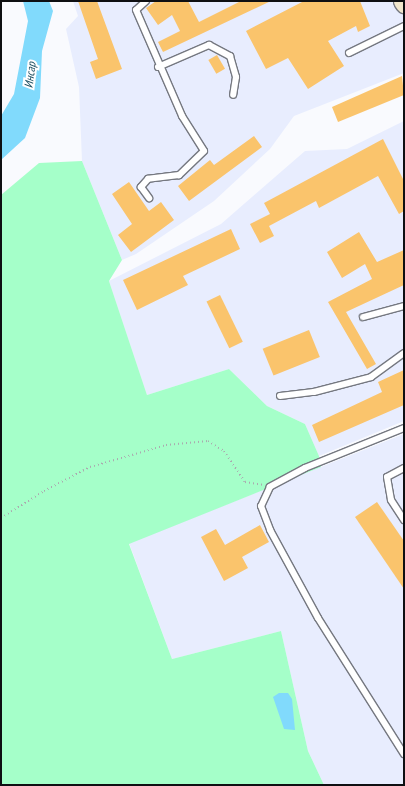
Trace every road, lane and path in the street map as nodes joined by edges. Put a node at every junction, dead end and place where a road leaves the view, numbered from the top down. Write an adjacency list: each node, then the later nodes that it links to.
1 (146, 1): 6 (lane)
2 (402, 1): 3 (street)
3 (404, 4)
4 (404, 26): 5 (lane)
5 (349, 53)
6 (158, 66): 7 (lane); 8 (lane)
7 (233, 95)
8 (149, 198)
9 (404, 306): 10 (lane)
10 (363, 317)
11 (404, 353): 12 (lane)
12 (280, 396)
13 (404, 428): 15 (lane)
14 (404, 468): 17 (lane)
15 (270, 487): 16 (path); 18 (lane)
16 (1, 518)
17 (404, 520)
18 (404, 754)

